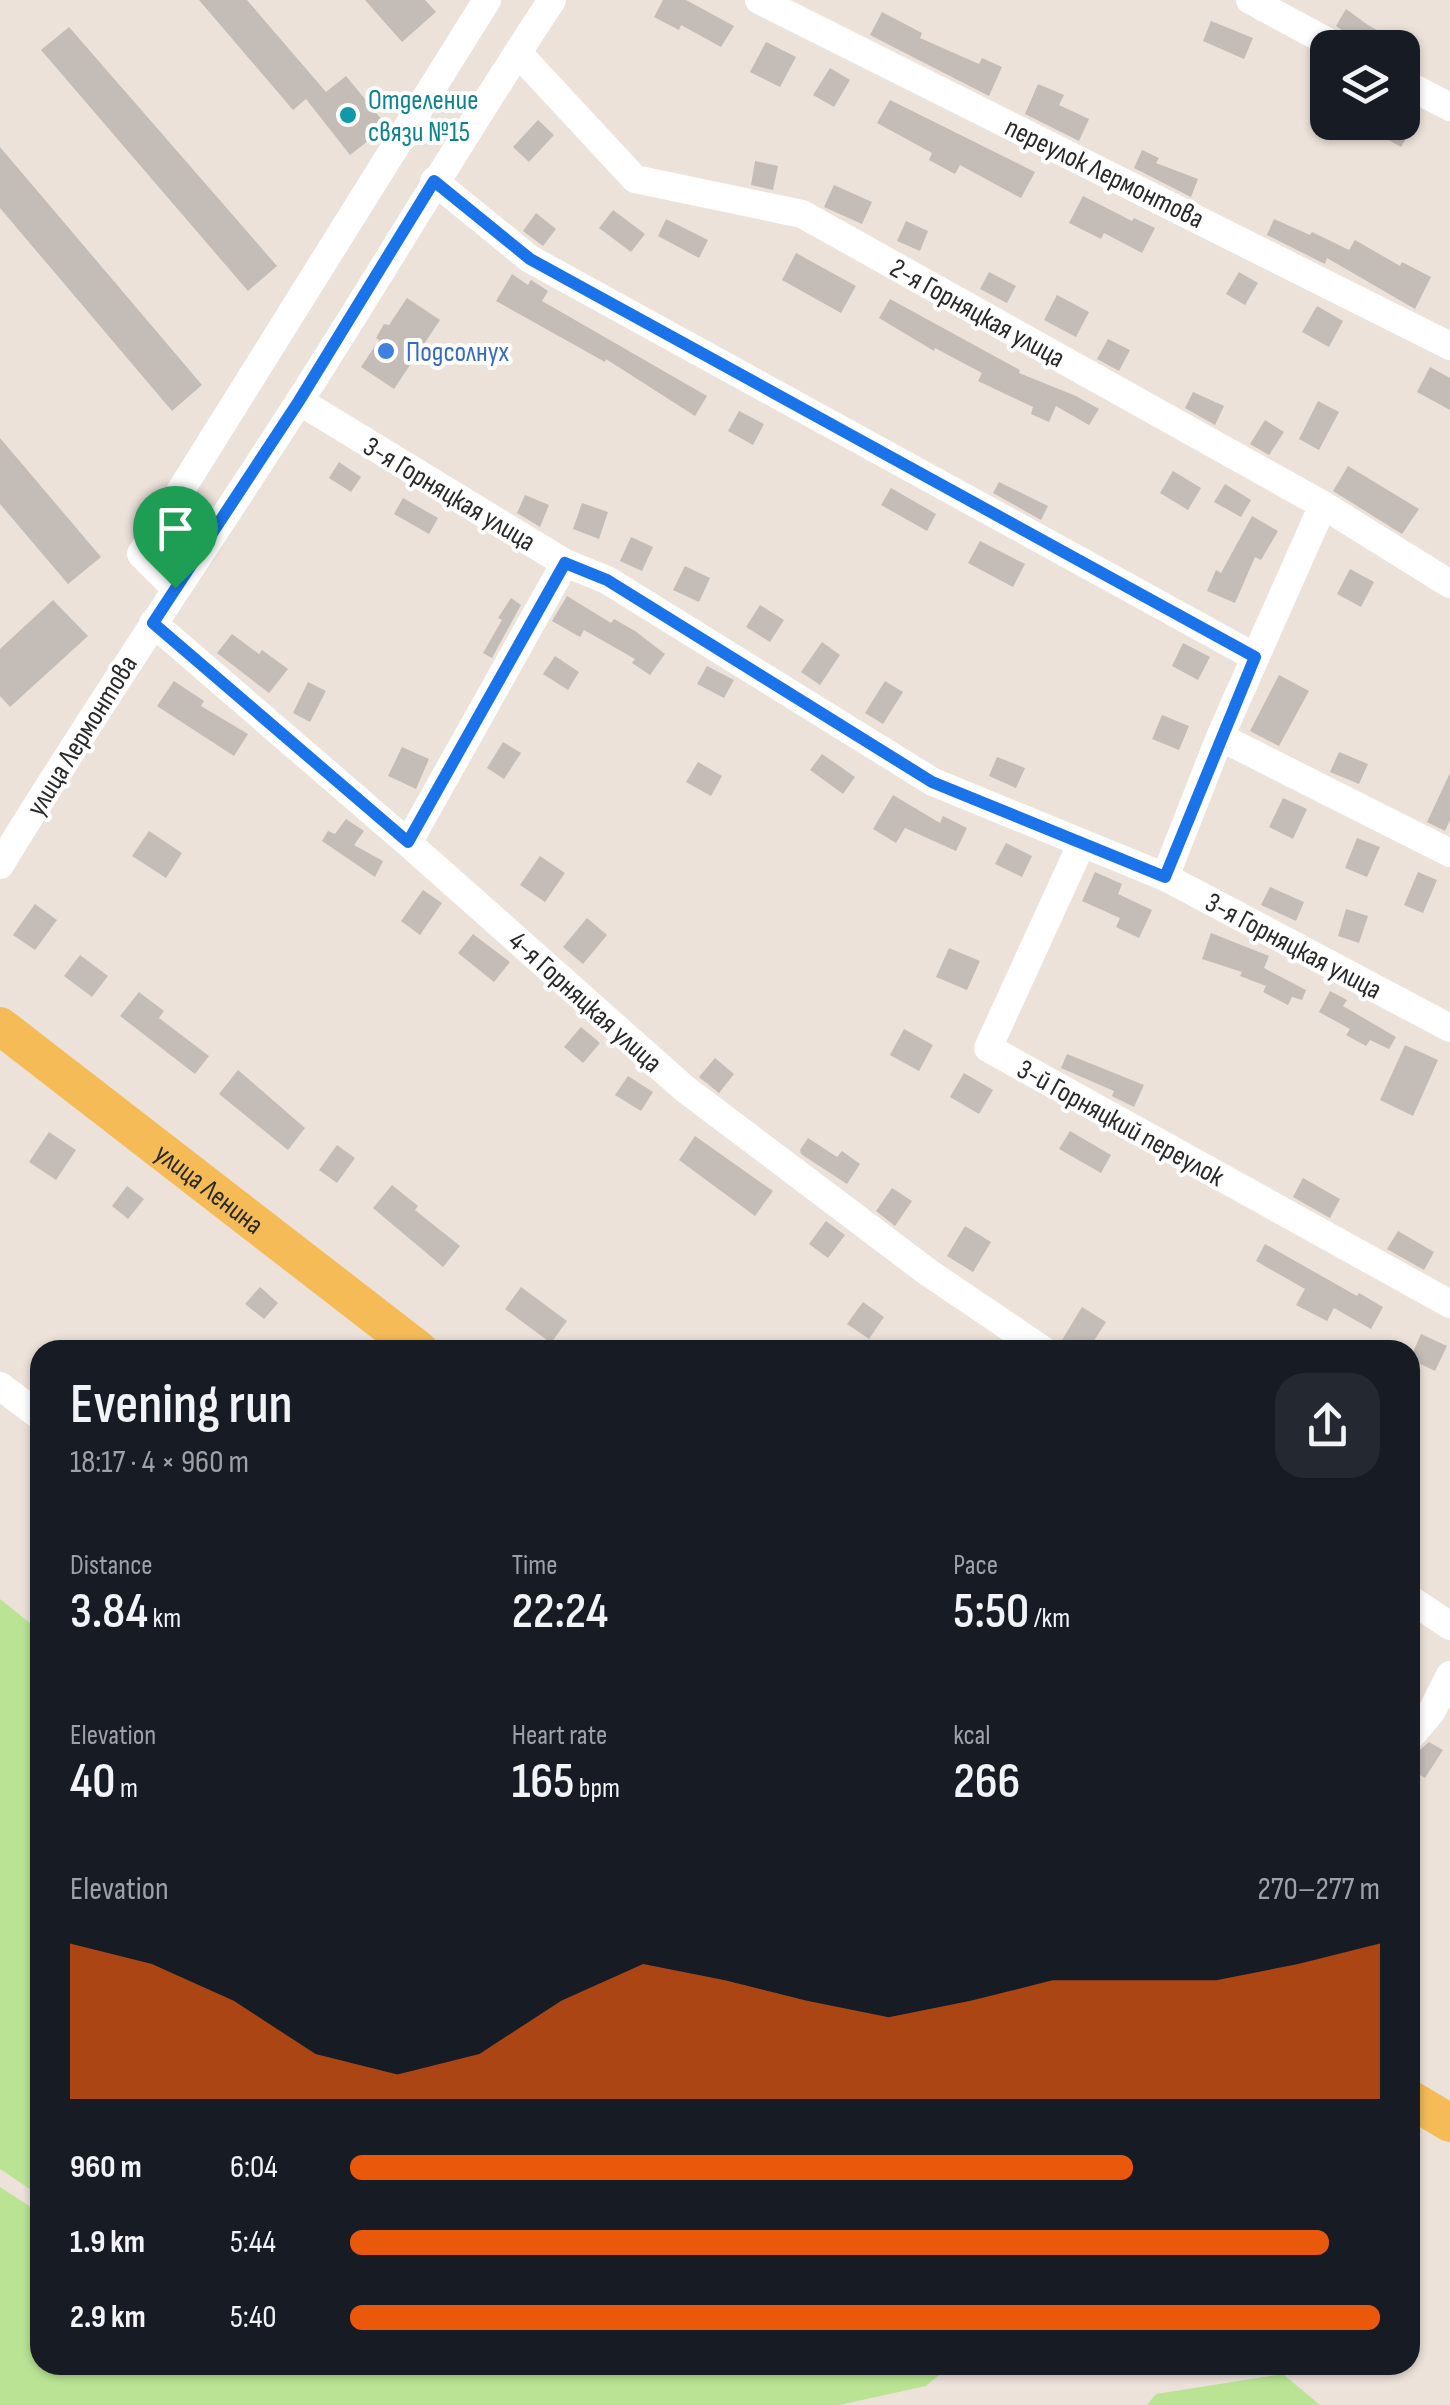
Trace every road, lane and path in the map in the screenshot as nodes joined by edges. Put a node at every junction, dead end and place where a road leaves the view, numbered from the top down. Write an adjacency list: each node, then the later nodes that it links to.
1 (487, 0): 15 (street)
2 (552, 0): 6 (street, улица Лермонтова)
3 (759, 0): 10 (street, переулок Лермонтова)
4 (1250, 0): 5 (street)
5 (1310, 33)
6 (518, 52): 9 (street, улица Лермонтова); 12 (street, 2-я Горняцкая улица)
7 (1420, 91): 8 (street)
8 (1450, 107)
9 (434, 181): 11 (street, улица Лермонтова); 17 (street)
10 (1450, 346)
11 (299, 401): 13 (street, 3-я Горняцкая улица); 15 (street, улица Лермонтова)
12 (1323, 505): 14 (street, 2-я Горняцкая улица); 17 (street)
13 (565, 563): 19 (street); 20 (street, 3-я Горняцкая улица)
14 (1450, 584)
15 (175, 588): 16 (street, улица Лермонтова)
16 (153, 623): 19 (street, 4-я Горняцкая улица); 22 (street, улица Лермонтова)
17 (1255, 657): 18 (street)
18 (1220, 737): 21 (street); 23 (street)
19 (408, 842): 28 (street, 4-я Горняцкая улица)
20 (1081, 845): 23 (street, 3-я Горняцкая улица); 26 (street, 3-й Горняцкий переулок)
21 (1450, 853)
22 (0, 865)
23 (1165, 877): 25 (street, 3-я Горняцкая улица)
24 (0, 1026): 27 (main road, улица Ленина)
25 (1450, 1028)
26 (1450, 1304)
27 (406, 1340)
28 (1028, 1340)
29 (0, 1386): 30 (street)
30 (30, 1408)
31 (1420, 1606): 32 (street)
32 (1450, 1626)
33 (1450, 1675): 34 (street)
34 (1420, 1725)
35 (1420, 2104): 36 (main road)
36 (1450, 2123)

